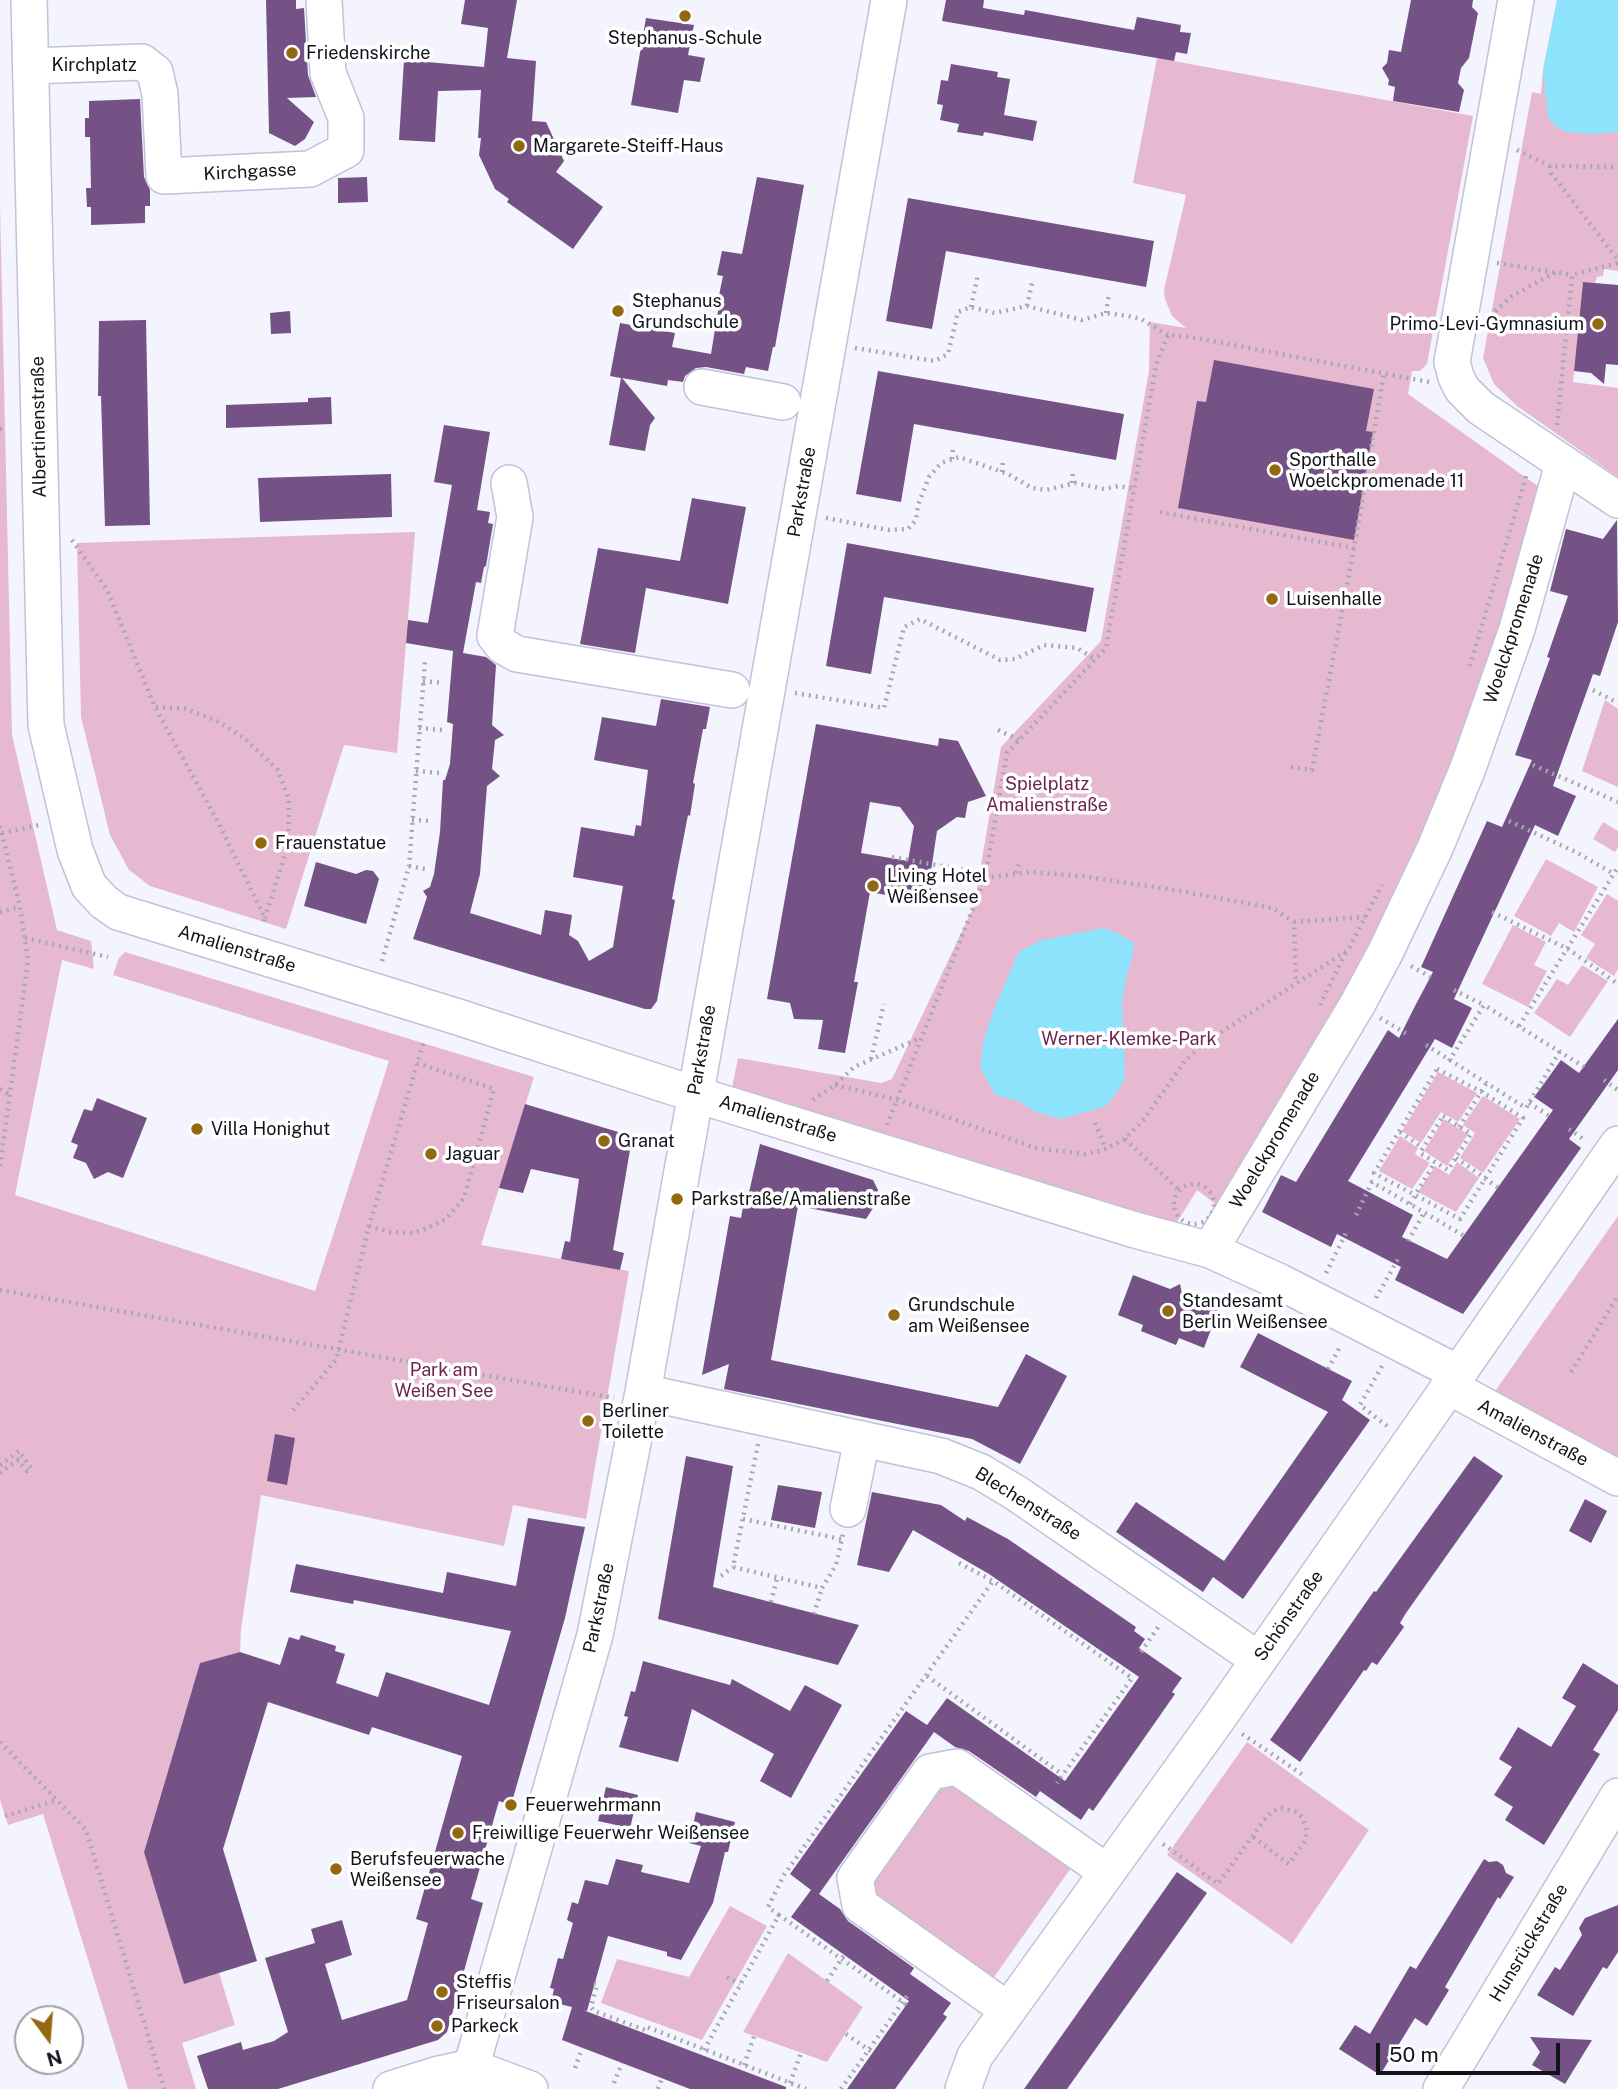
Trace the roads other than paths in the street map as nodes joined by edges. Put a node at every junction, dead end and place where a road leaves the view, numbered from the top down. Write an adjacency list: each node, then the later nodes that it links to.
1 (29, 0): 5 (street, Albertinenstraße)
2 (324, 0): 6 (street, Kirchgasse)
3 (889, 0): 14 (street, Parkstraße)
4 (1516, 0): 9 (street)
5 (31, 66): 6 (street, Kirchplatz); 13 (street, Albertinenstraße)
6 (155, 72)
7 (702, 387): 8 (street)
8 (783, 402)
9 (1563, 464): 11 (street); 16 (street, Woelckpromenade)
10 (509, 483): 12 (street)
11 (1618, 500)
12 (732, 690)
13 (75, 850): 14 (street, Amalienstraße)
14 (694, 1094): 16 (street, Amalienstraße); 18 (street, Parkstraße)
15 (1618, 1144): 17 (street, Schönstraße)
16 (1210, 1250): 17 (street, Amalienstraße)
17 (1453, 1380): 20 (street, Amalienstraße); 22 (street, Schönstraße)
18 (629, 1395): 19 (street, Blechenstraße); 26 (street, Parkstraße)
19 (862, 1439): 21 (street); 22 (street, Blechenstraße)
20 (1618, 1478)
21 (845, 1524)
22 (1259, 1660): 24 (street, Schönstraße)
23 (1618, 1796): 30 (street, Hunsrückstraße)
24 (1107, 1872): 25 (street, Schönstraße); 25 (street)
25 (1008, 2010): 29 (street, Schönstraße)
26 (468, 2078): 27 (street); 28 (street)
27 (391, 2089)
28 (530, 2089)
29 (963, 2089)
30 (1441, 2089)

